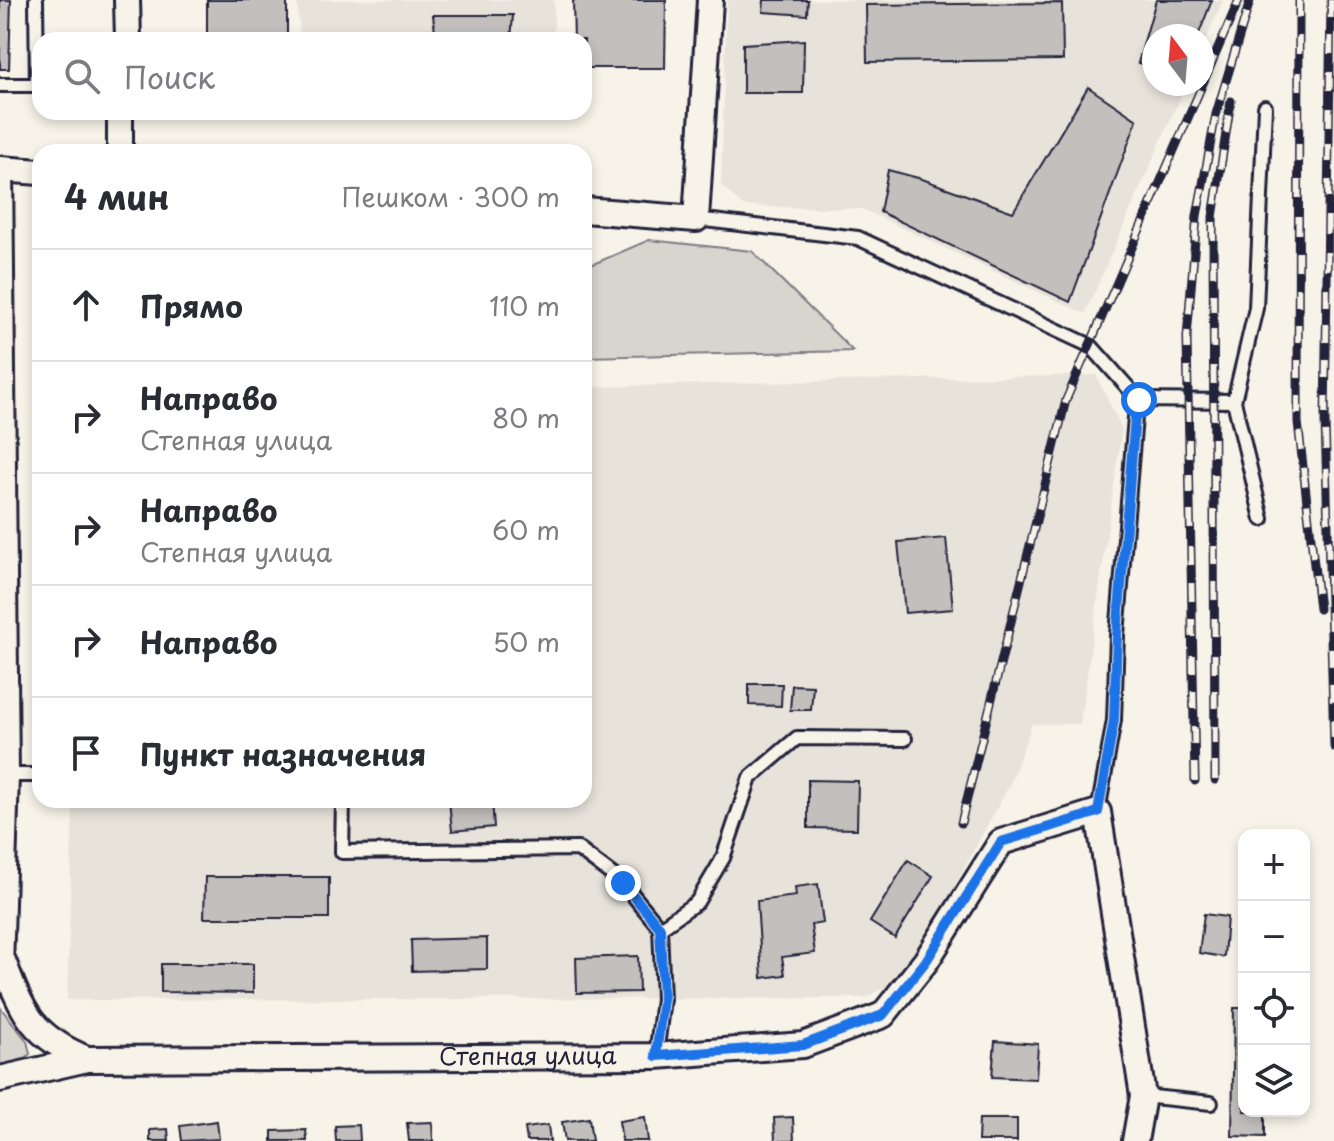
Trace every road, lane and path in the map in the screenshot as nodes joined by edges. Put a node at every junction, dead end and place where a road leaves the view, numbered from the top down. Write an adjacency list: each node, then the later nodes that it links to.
1 (36, 0): 4 (lane)
2 (127, 0): 5 (street)
3 (710, 0): 14 (street)
4 (36, 32)
5 (128, 32)
6 (0, 85): 7 (lane)
7 (32, 85)
8 (1265, 107): 16 (lane)
9 (120, 120): 10 (street)
10 (120, 144)
11 (0, 169): 12 (street); 18 (street)
12 (32, 171)
13 (592, 211): 14 (street)
14 (696, 219): 15 (lane)
15 (1139, 400): 16 (lane); 23 (lane)
16 (1234, 401): 17 (lane)
17 (1262, 519)
18 (2, 556): 20 (street)
19 (905, 739): 24 (lane)
20 (6, 775): 21 (lane); 25 (street)
21 (32, 775)
22 (343, 808): 24 (lane)
23 (1098, 812): 26 (street, Степная улица); 29 (street)
24 (660, 928): 26 (lane)
25 (1, 964): 27 (street)
26 (656, 1056): 27 (street, Степная улица)
27 (87, 1059): 28 (street, Степная улица)
28 (0, 1079)
29 (1143, 1096): 30 (lane); 31 (street)
30 (1211, 1103)
31 (1135, 1141)

